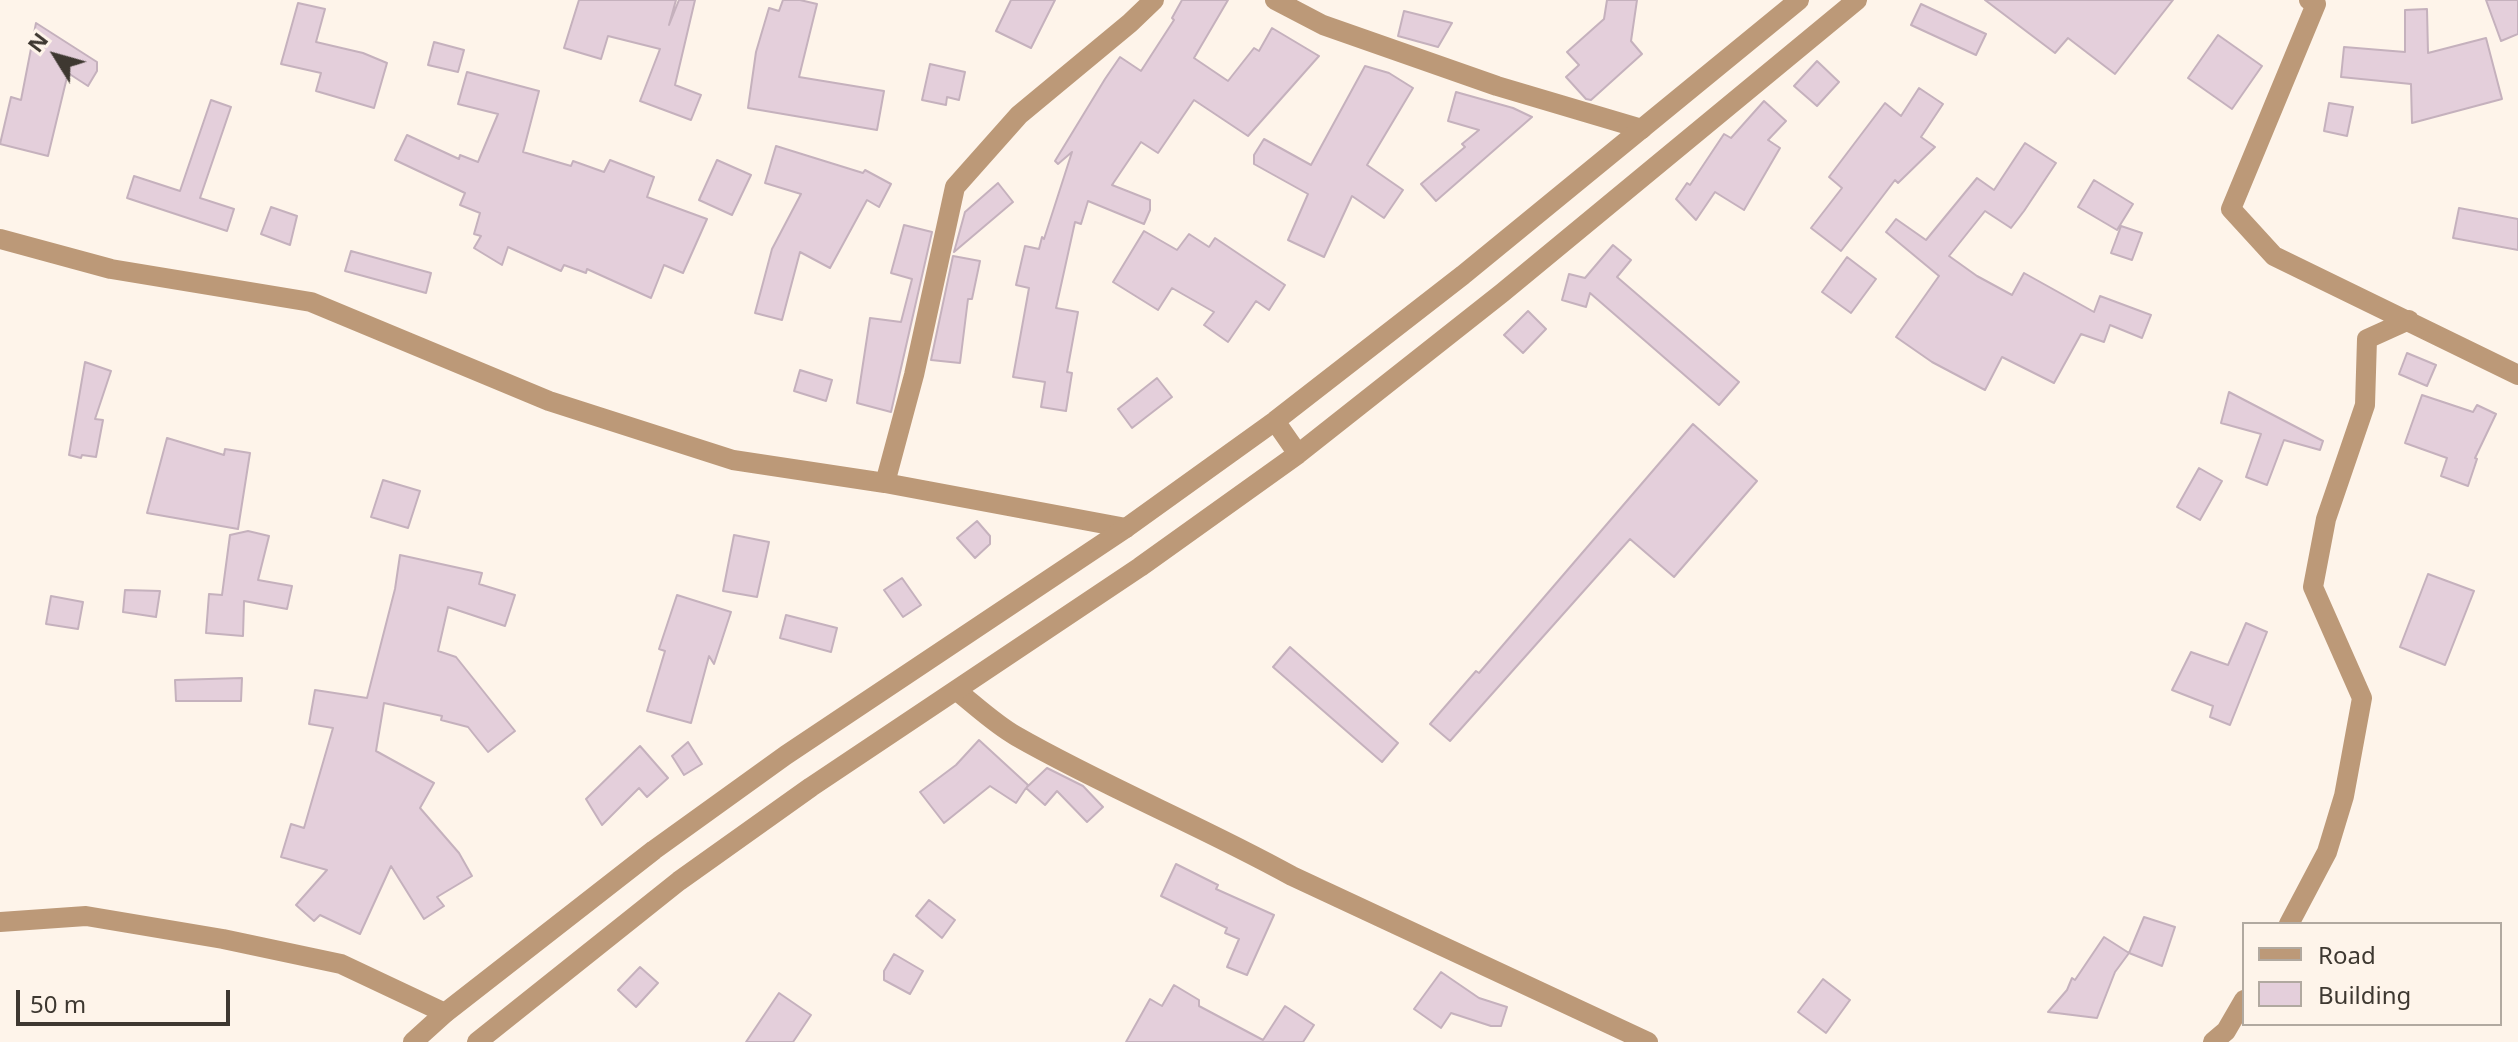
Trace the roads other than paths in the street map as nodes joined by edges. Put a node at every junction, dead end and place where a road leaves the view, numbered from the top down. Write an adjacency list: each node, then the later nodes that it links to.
1 (1154, 0): 12 (street)
2 (1275, 0): 6 (street)
3 (1799, 0): 6 (street)
4 (1857, 0): 11 (street)
5 (2309, 0): 8 (street)
6 (1642, 129): 10 (street)
7 (0, 239): 12 (street)
8 (2409, 320): 9 (street); 16 (street)
9 (2518, 375)
10 (1275, 421): 11 (street); 13 (street)
11 (1298, 454): 14 (street)
12 (885, 483): 13 (street)
13 (1126, 528): 18 (street)
14 (957, 691): 19 (street); 21 (street)
15 (0, 922): 18 (street)
16 (2290, 922)
17 (2242, 1003): 23 (street)
18 (445, 1013): 20 (street)
19 (1609, 1034): 22 (street)
20 (413, 1042)
21 (477, 1042)
22 (1648, 1042)
23 (2213, 1042)

